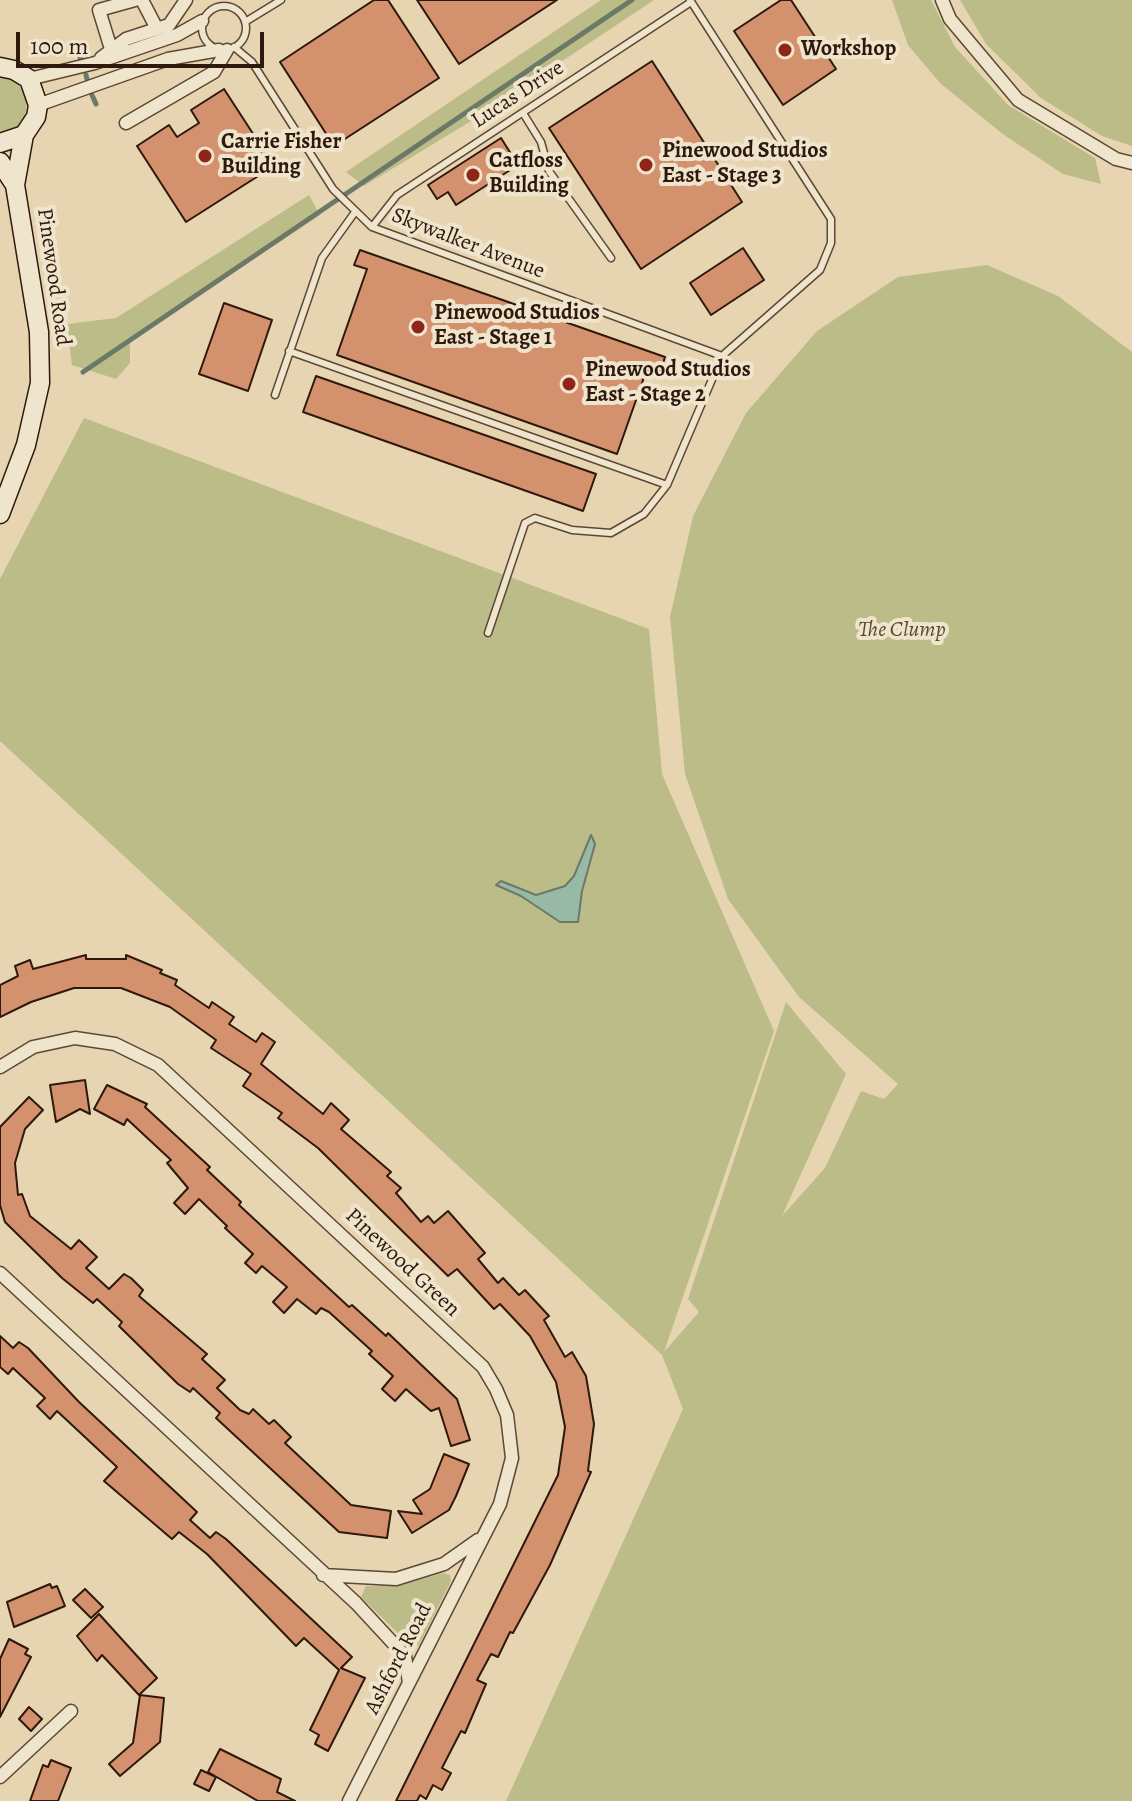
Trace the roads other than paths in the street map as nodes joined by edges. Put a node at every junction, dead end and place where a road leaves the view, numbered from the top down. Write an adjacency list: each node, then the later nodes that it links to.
1 (135, 0): 11 (street)
2 (142, 0): 10 (street)
3 (186, 0): 10 (street)
4 (281, 0): 9 (lane)
5 (942, 0): 22 (street)
6 (691, 1): 17 (lane, Lucas Drive); 28 (lane)
7 (216, 3): 8 (lane); 9 (lane)
8 (202, 21): 12 (lane); 13 (street)
9 (245, 22): 12 (lane)
10 (157, 29): 11 (street)
11 (111, 49): 13 (street)
12 (227, 49): 16 (street); 18 (street); 24 (lane, Skywalker Avenue)
13 (95, 63): 15 (street)
14 (2, 64): 15 (street)
15 (29, 79): 16 (street)
16 (38, 105): 19 (street, Pinewood Road)
17 (523, 113): 25 (lane, Lucas Drive); 26 (lane)
18 (126, 123)
19 (24, 135): 20 (street); 23 (street, Pinewood Road)
20 (0, 143)
21 (0, 162): 23 (street, Pinewood Road)
22 (1132, 163)
23 (15, 185): 31 (street, Pinewood Road)
24 (355, 212): 25 (lane, Skywalker Avenue); 27 (lane)
25 (372, 227): 28 (lane, Skywalker Avenue)
26 (611, 258)
27 (289, 351): 29 (lane); 30 (lane)
28 (722, 356): 30 (lane)
29 (275, 395)
30 (667, 485): 32 (lane)
31 (0, 514)
32 (488, 633)
33 (0, 1067): 35 (street, Pinewood Green)
34 (0, 1273): 36 (street)
35 (484, 1536): 36 (street, Pinewood Green); 37 (street, Ashford Road)
36 (323, 1575): 37 (street)
37 (409, 1685): 40 (street, Ashford Road)
38 (71, 1711): 39 (street)
39 (0, 1777)
40 (349, 1801)

